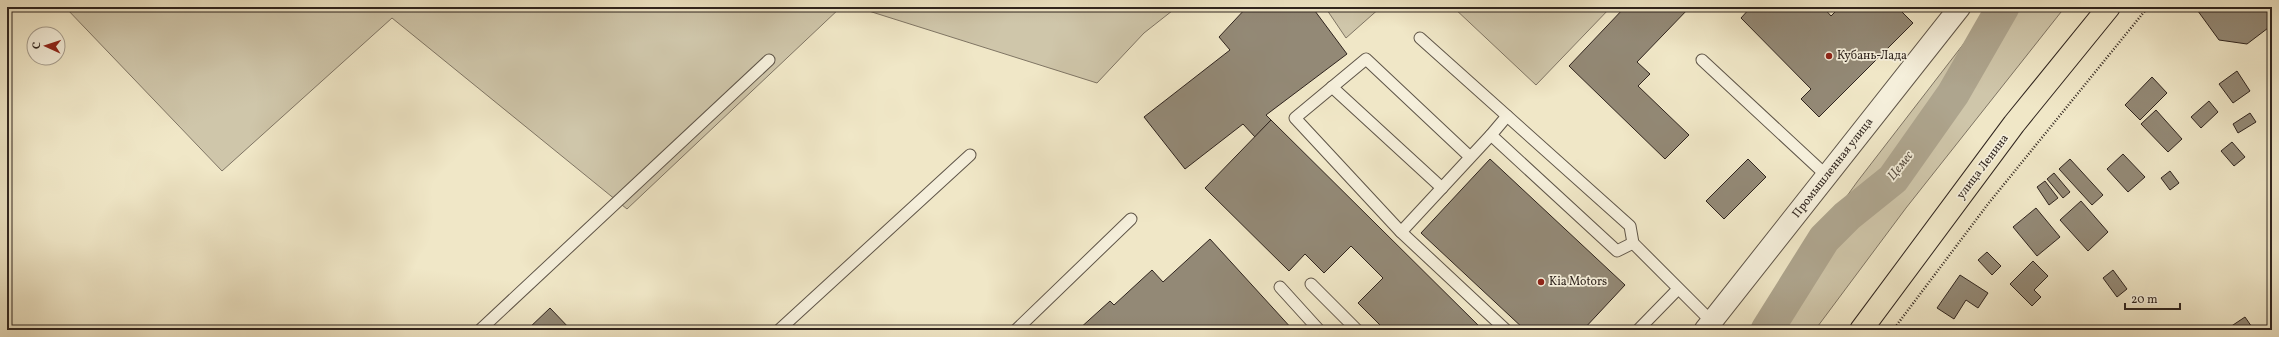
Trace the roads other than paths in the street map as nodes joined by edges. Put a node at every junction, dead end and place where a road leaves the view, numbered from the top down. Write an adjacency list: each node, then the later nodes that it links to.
1 (1960, 7): 11 (street, Промышленная улица)
2 (2109, 7): 27 (highway, улица Ленина)
3 (1420, 38): 7 (lane)
4 (769, 60): 20 (lane)
5 (1702, 60): 11 (lane)
6 (1332, 87): 10 (lane); 12 (lane); 14 (lane)
7 (1507, 116): 8 (lane); 15 (lane)
8 (1491, 135): 12 (lane); 15 (lane)
9 (970, 155): 21 (lane)
10 (1468, 155)
11 (1827, 176): 19 (street, Промышленная улица)
12 (1442, 188): 14 (lane)
13 (1131, 219): 22 (lane)
14 (1401, 232): 25 (lane)
15 (1633, 243): 18 (lane)
16 (1311, 284): 24 (lane)
17 (1280, 287): 23 (lane)
18 (1678, 289): 19 (lane); 26 (lane)
19 (1708, 326)
20 (480, 330)
21 (779, 330)
22 (1016, 330)
23 (1319, 330)
24 (1357, 330)
25 (1506, 330)
26 (1638, 330)
27 (1860, 330)

